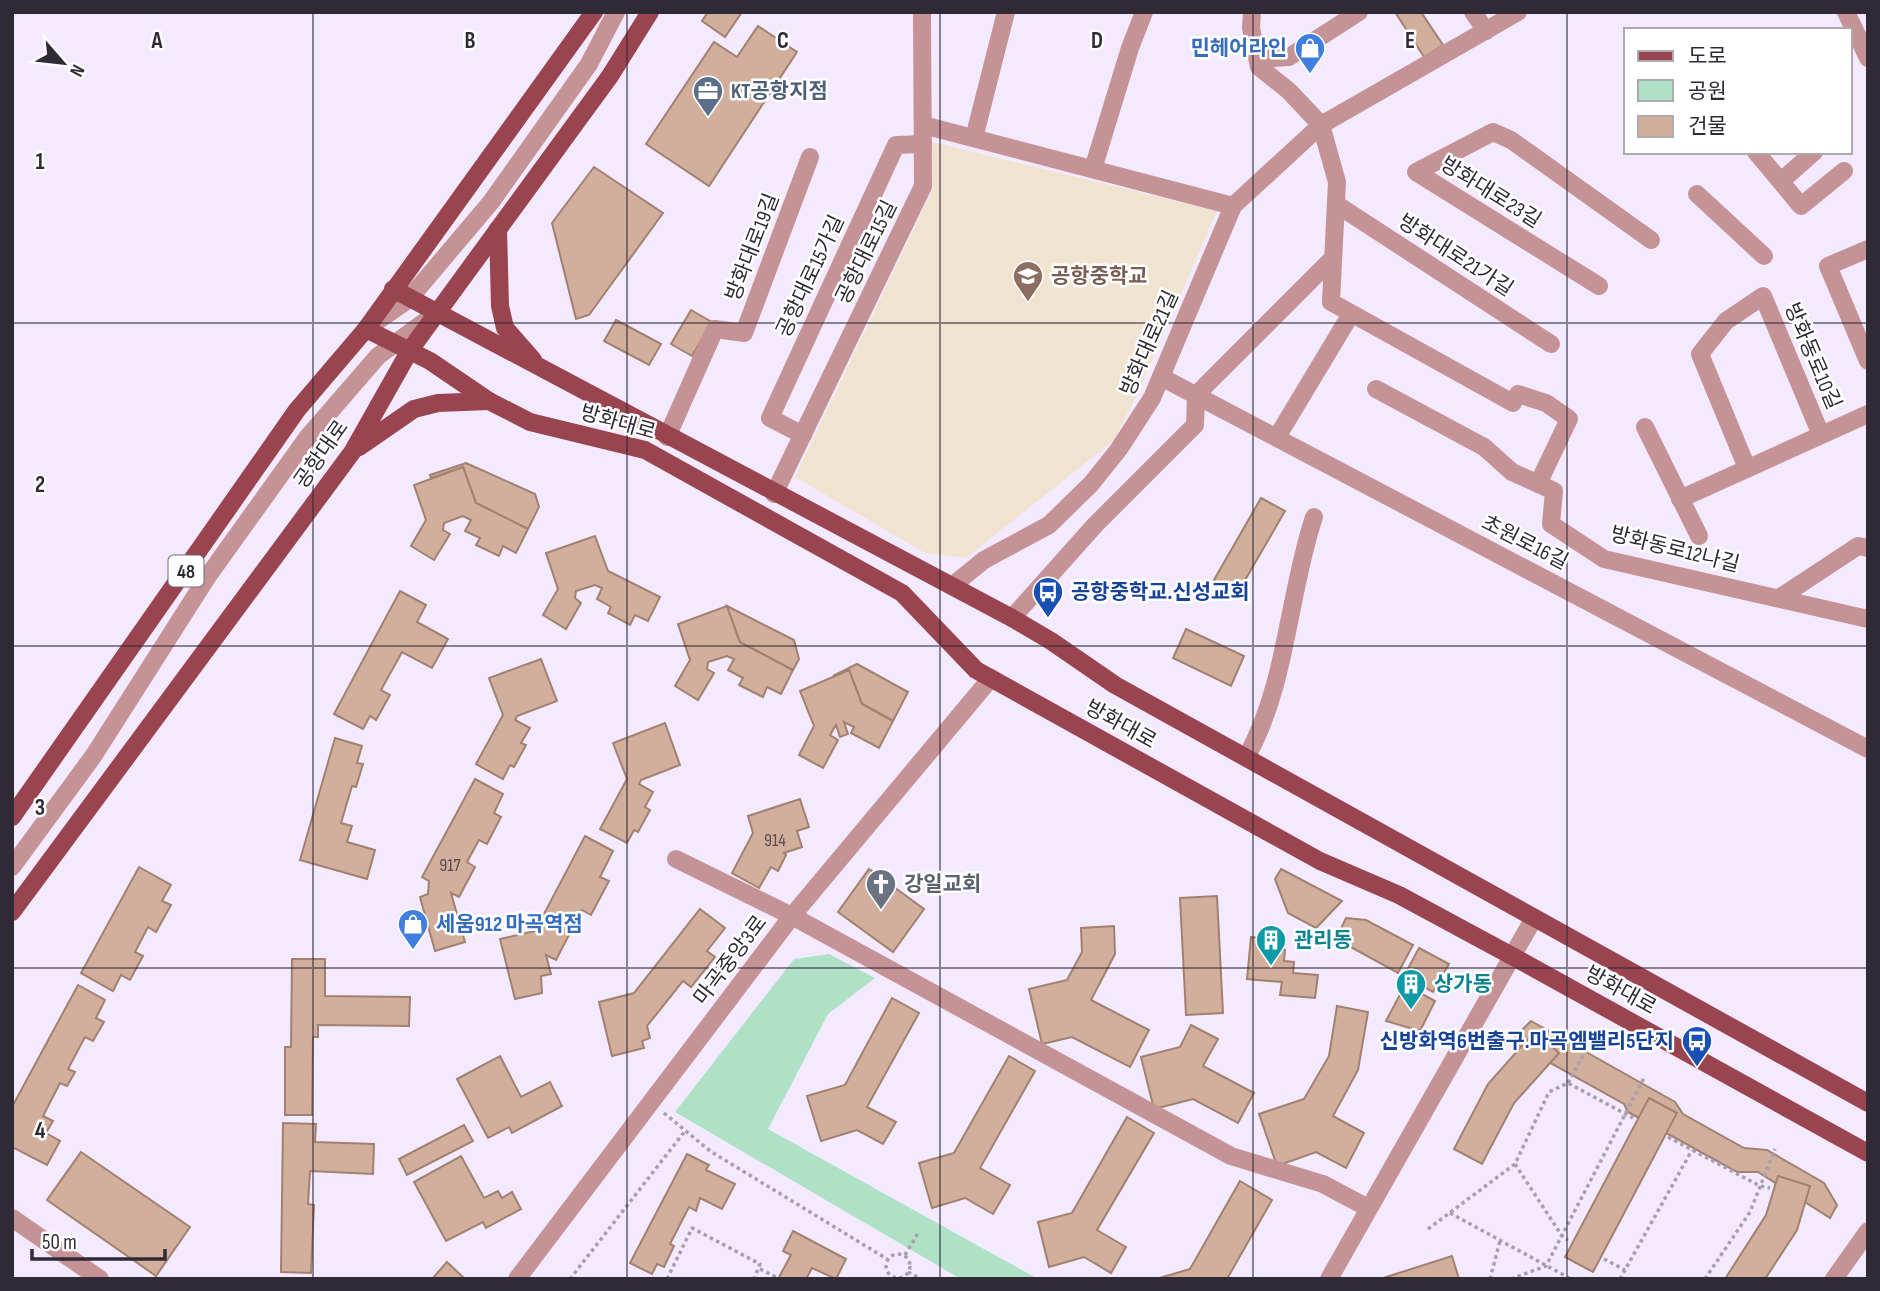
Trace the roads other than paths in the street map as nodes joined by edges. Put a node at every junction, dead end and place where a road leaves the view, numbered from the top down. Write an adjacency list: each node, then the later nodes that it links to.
1 (594, 12): 34 (main road, 공항대로 / 48)
2 (616, 12): 35 (street)
3 (650, 12): 28 (main road, 공항대로)
4 (922, 12): 15 (street, 공항대로15길)
5 (1006, 12): 17 (street)
6 (1144, 12): 22 (street)
7 (1252, 12): 14 (street)
8 (1359, 12): 14 (street)
9 (1473, 12): 12 (street)
10 (1518, 12): 12 (street, 방화대로21길)
11 (1846, 12): 13 (street)
12 (1486, 31): 16 (street, 방화대로21길)
13 (1868, 58)
14 (1258, 59): 16 (street)
15 (923, 125): 17 (street); 18 (street, 공항대로15길)
16 (1321, 125): 26 (street); 27 (street, 방화대로21길)
17 (974, 138): 22 (street)
18 (923, 144): 49 (street, 공항대로15길); 49 (street, 공항대로15가길)
19 (1758, 154): 24 (street)
20 (1812, 154): 24 (street)
21 (810, 157): 51 (street, 방화대로19길)
22 (1093, 169): 27 (street)
23 (1844, 171): 24 (street)
24 (1781, 181)
25 (1697, 194): 31 (street)
26 (1336, 204): 32 (street); 39 (street, 방화대로21가길)
27 (1233, 206): 43 (street, 방화대로21길)
28 (498, 229): 36 (main road, 공항대로); 42 (main road)
29 (1651, 240): 33 (street, 방화대로23길)
30 (1868, 249): 41 (street)
31 (1764, 256)
32 (1333, 258): 37 (street); 45 (street)
33 (1598, 286)
34 (393, 289): 35 (main road, 방화대로); 38 (main road, 공항대로 / 48)
35 (409, 299): 36 (main road, 방화대로); 38 (street)
36 (435, 314): 40 (main road, 공항대로); 42 (main road, 방화대로)
37 (1351, 314): 52 (street); 55 (street)
38 (366, 329): 40 (main road, 방화대로); 68 (main road, 공항대로 / 48)
39 (1551, 344)
40 (402, 346): 46 (main road, 방화대로); 53 (main road, 공항대로); 70 (street)
41 (1868, 361)
42 (540, 368): 51 (main road, 방화대로)
43 (1161, 377): 45 (street, 초원로16길); 61 (street, 방화대로21길)
44 (1376, 389): 55 (street)
45 (1196, 395): 52 (street, 초원로16길); 63 (street)
46 (489, 401): 53 (main road); 65 (main road, 방화대로)
47 (1868, 414): 50 (street, 방화동로10길)
48 (1645, 426): 57 (street)
49 (803, 435): 56 (street, 공항대로15길)
50 (1821, 435): 54 (street, 방화동로10길); 54 (street, 방화동로10길)
51 (667, 437): 56 (main road, 방화대로)
52 (1278, 437): 66 (street, 초원로16길)
53 (353, 451): 71 (main road, 공항대로)
54 (1747, 468): 57 (street, 방화동로10길)
55 (1538, 484): 62 (street, 방화동로12나길)
56 (774, 494): 61 (main road, 방화대로)
57 (1681, 499): 59 (street)
58 (1314, 517): 67 (street)
59 (1699, 536)
60 (1868, 548): 62 (street)
61 (952, 586): 63 (main road, 방화대로)
62 (1779, 598): 64 (street, 방화동로12나길)
63 (1012, 618): 67 (main road, 방화대로)
64 (1868, 619)
65 (991, 678): 72 (street, 마곡중앙3로); 74 (main road, 방화대로)
66 (1868, 749)
67 (1247, 756): 73 (main road, 방화대로)
68 (12, 817)
69 (676, 859): 72 (street)
70 (12, 867)
71 (12, 912)
72 (792, 916): 77 (street); 81 (street, 마곡중앙3로)
73 (1534, 918): 74 (street); 75 (main road, 방화대로)
74 (1511, 956): 76 (main road, 방화대로); 77 (street)
75 (1868, 1103)
76 (1868, 1153)
77 (1368, 1208): 82 (street)
78 (12, 1218): 80 (street)
79 (1868, 1231): 83 (street)
80 (100, 1279)
81 (517, 1279)
82 (1329, 1279)
83 (1834, 1279)

